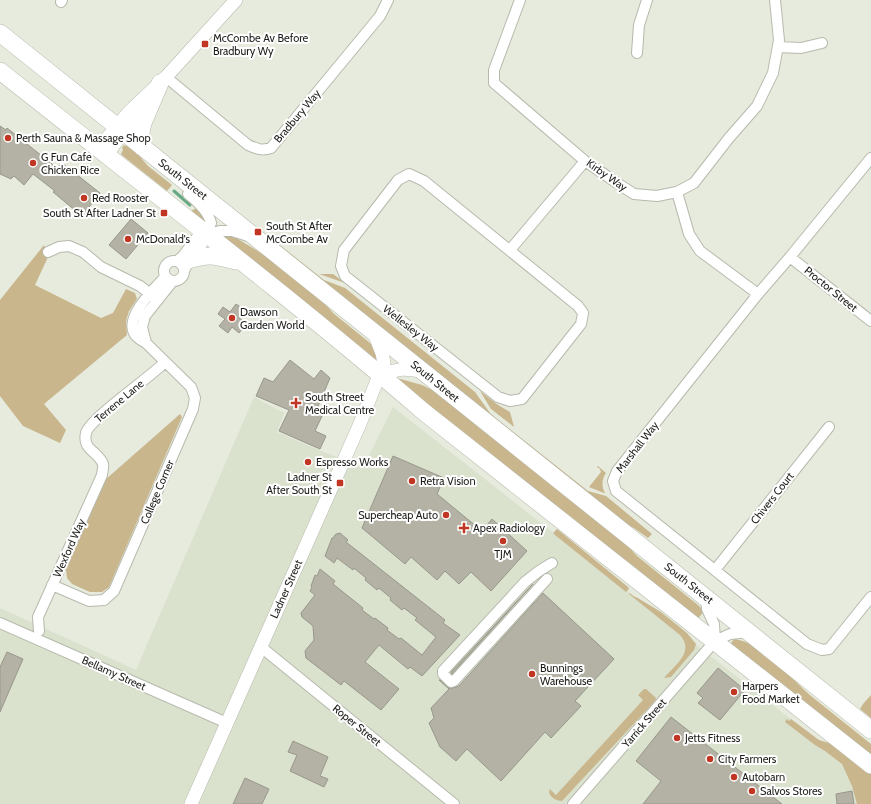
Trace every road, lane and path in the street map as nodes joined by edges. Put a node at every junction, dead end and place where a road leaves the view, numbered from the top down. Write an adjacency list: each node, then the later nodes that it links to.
1 (236, 0): 11 (street)
2 (388, 0): 11 (street, Bradbury Way)
3 (520, 0): 15 (street, Kirby Way)
4 (647, 0): 9 (street)
5 (775, 0): 8 (street, Kirby Way)
6 (0, 33): 12 (highway, South Street)
7 (822, 44): 8 (street)
8 (778, 47): 17 (street, Kirby Way)
9 (637, 53)
10 (0, 71): 14 (highway)
11 (163, 80): 12 (street); 13 (highway)
12 (120, 129): 13 (highway, South Street); 14 (street)
13 (142, 147): 18 (street); 20 (highway, South Street)
14 (102, 152): 18 (highway)
15 (585, 161): 17 (street, Kirby Way); 19 (street)
16 (869, 164): 22 (street, Marshall Way)
17 (677, 192): 26 (street)
18 (206, 234): 20 (street); 23 (highway); 24 (street)
19 (510, 250): 19 (street, Wellesley Way)
20 (273, 251): 29 (highway, South Street)
21 (48, 252): 27 (street)
22 (790, 257): 26 (street, Marshall Way); 28 (street, Proctor Street)
23 (242, 262): 24 (highway); 32 (highway)
24 (184, 263): 25 (street); 25 (street)
25 (169, 279): 27 (street, College Corner)
26 (758, 294): 36 (street, Marshall Way)
27 (154, 297): 30 (street, College Corner)
28 (871, 321)
29 (373, 331): 31 (highway, South Street); 32 (street, Ladner Street)
30 (165, 362): 34 (street, Terrene Lane); 38 (street, College Corner)
31 (422, 371): 32 (street); 39 (highway, South Street)
32 (379, 374): 44 (highway); 45 (street, Ladner Street)
33 (829, 427): 36 (street, Chivers Court)
34 (103, 465): 38 (street, Wexford Way)
35 (552, 563): 37 (street)
36 (715, 570): 40 (street, Marshall Way)
37 (547, 579)
38 (52, 585): 42 (street, Wexford Way)
39 (706, 597): 43 (highway, South Street); 44 (street)
40 (871, 597)
41 (0, 623): 46 (street, Bellamy Street)
42 (39, 631)
43 (750, 632): 44 (street, Yarrick Street); 47 (highway, South Street)
44 (715, 641): 48 (highway); 51 (street, Yarrick Street)
45 (261, 647): 46 (street, Ladner Street); 50 (street, Roper Street)
46 (227, 723): 49 (street, Ladner Street)
47 (871, 730)
48 (871, 765)
49 (191, 804)
50 (454, 804)
51 (573, 804)

